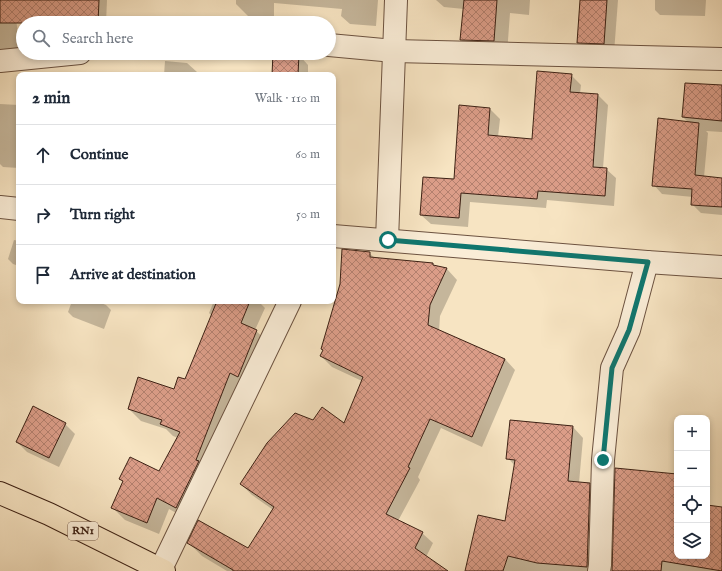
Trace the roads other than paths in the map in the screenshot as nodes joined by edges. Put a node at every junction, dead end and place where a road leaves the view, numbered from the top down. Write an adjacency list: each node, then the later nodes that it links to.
1 (396, 0): 3 (street)
2 (336, 46): 3 (street)
3 (394, 51): 5 (street); 10 (street)
4 (16, 59): 6 (street)
5 (722, 59)
6 (0, 61)
7 (0, 207): 8 (street)
8 (16, 209)
9 (336, 236): 10 (street)
10 (388, 240): 11 (street)
11 (648, 262): 12 (street); 16 (street)
12 (722, 266)
13 (289, 304): 15 (street)
14 (0, 493): 15 (highway, RN1)
15 (163, 570)
16 (599, 571)

